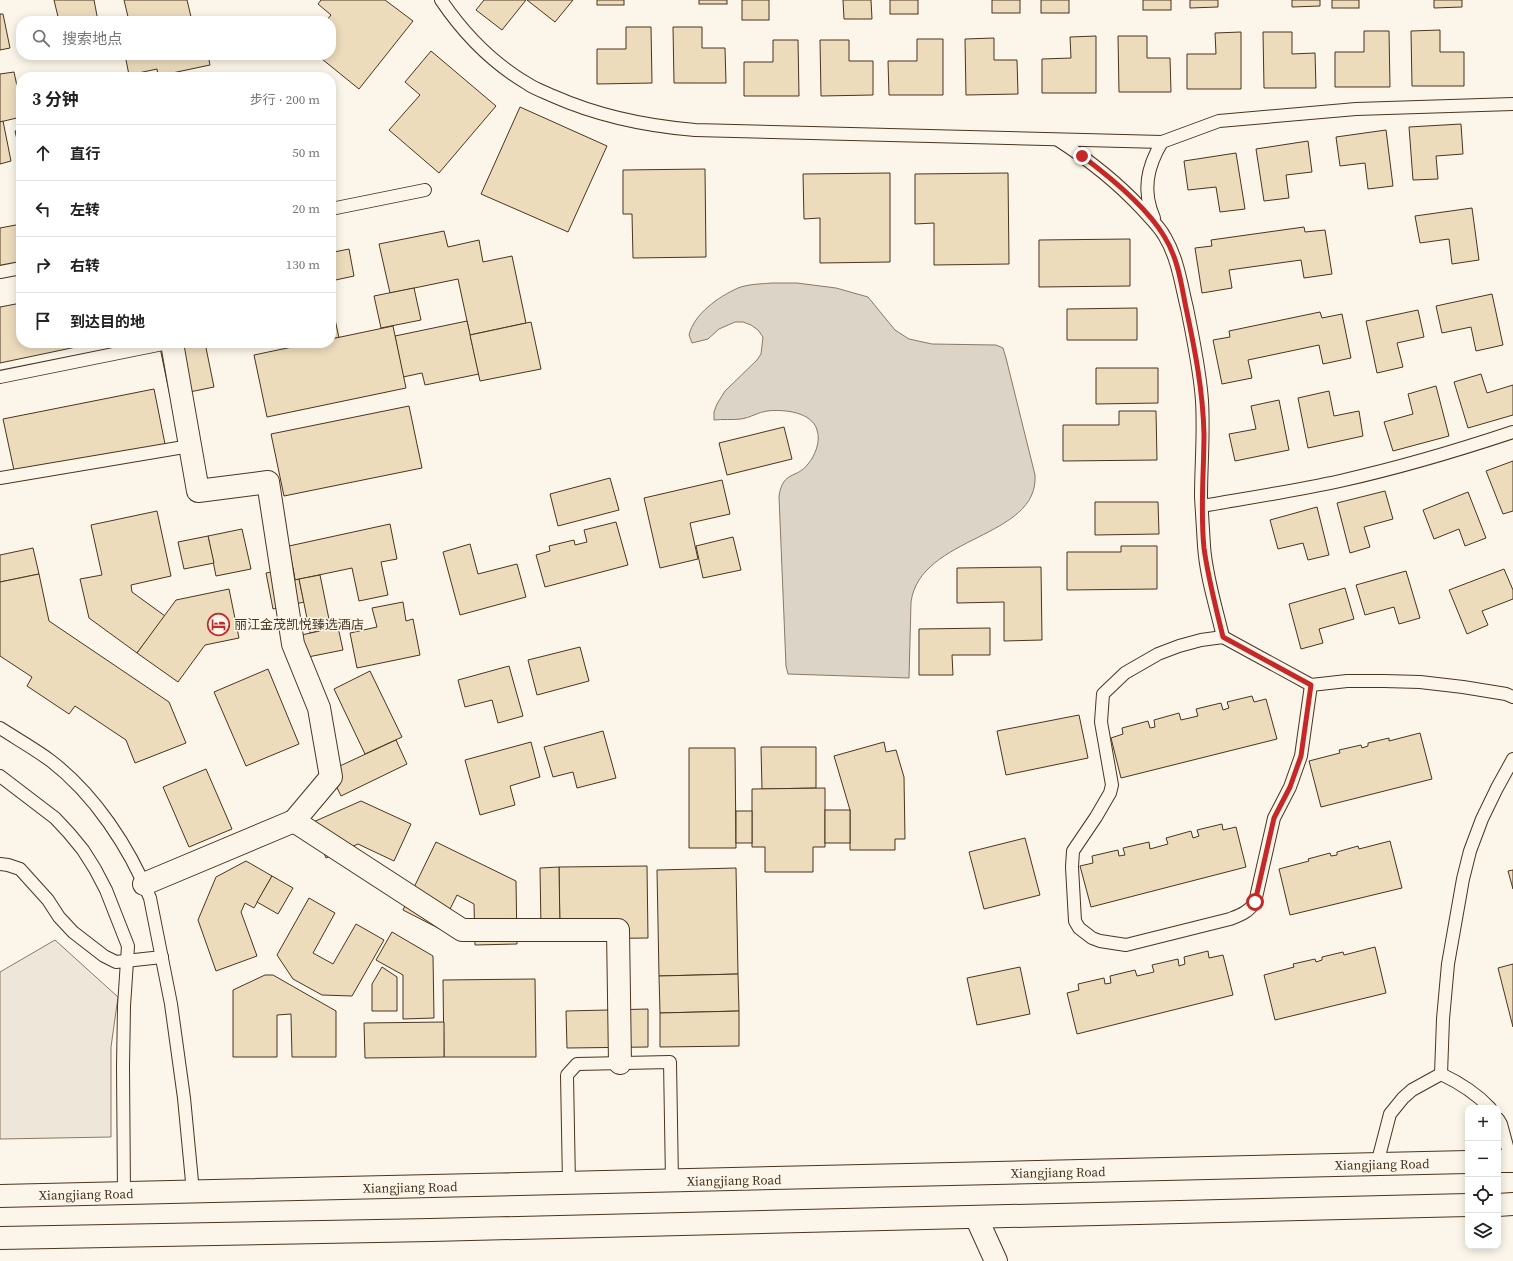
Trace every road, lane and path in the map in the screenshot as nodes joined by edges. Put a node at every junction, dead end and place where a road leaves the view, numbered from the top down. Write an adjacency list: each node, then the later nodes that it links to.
1 (441, 0): 3 (lane)
2 (1513, 104): 4 (lane)
3 (1057, 140): 4 (lane); 7 (lane)
4 (1162, 142): 7 (lane)
5 (425, 190): 6 (lane)
6 (336, 208)
7 (1157, 225): 16 (lane)
8 (16, 269): 9 (lane)
9 (0, 272)
10 (143, 348): 12 (lane)
11 (173, 348): 14 (main road)
12 (0, 377)
13 (1513, 432): 16 (lane)
14 (190, 446): 15 (lane); 23 (main road)
15 (0, 478)
16 (1202, 506): 17 (lane)
17 (1223, 637): 18 (lane); 18 (lane)
18 (1311, 685): 19 (lane)
19 (1513, 697)
20 (0, 728): 25 (lane)
21 (1513, 759): 29 (lane)
22 (0, 776): 27 (lane)
23 (294, 821): 25 (main road); 28 (main road)
24 (0, 864): 27 (lane)
25 (144, 884): 26 (lane)
26 (162, 957): 27 (lane); 37 (lane)
27 (127, 961): 38 (lane)
28 (620, 1063): 35 (lane); 36 (lane)
29 (1441, 1074): 30 (lane); 34 (lane)
30 (1487, 1105)
31 (1501, 1124): 32 (lane)
32 (1507, 1161)
33 (1465, 1162): 34 (main road, Xiangjiang Road)
34 (1377, 1164): 35 (main road, Xiangjiang Road)
35 (672, 1181): 36 (main road, Xiangjiang Road)
36 (569, 1184): 37 (main road, Xiangjiang Road)
37 (193, 1192): 38 (main road, Xiangjiang Road)
38 (124, 1193): 39 (main road, Xiangjiang Road)
39 (0, 1196)
40 (1501, 1204): 41 (main road)
41 (1513, 1204)
42 (1465, 1205): 43 (main road)
43 (976, 1217): 44 (main road); 45 (main road)
44 (0, 1238)
45 (996, 1261)

